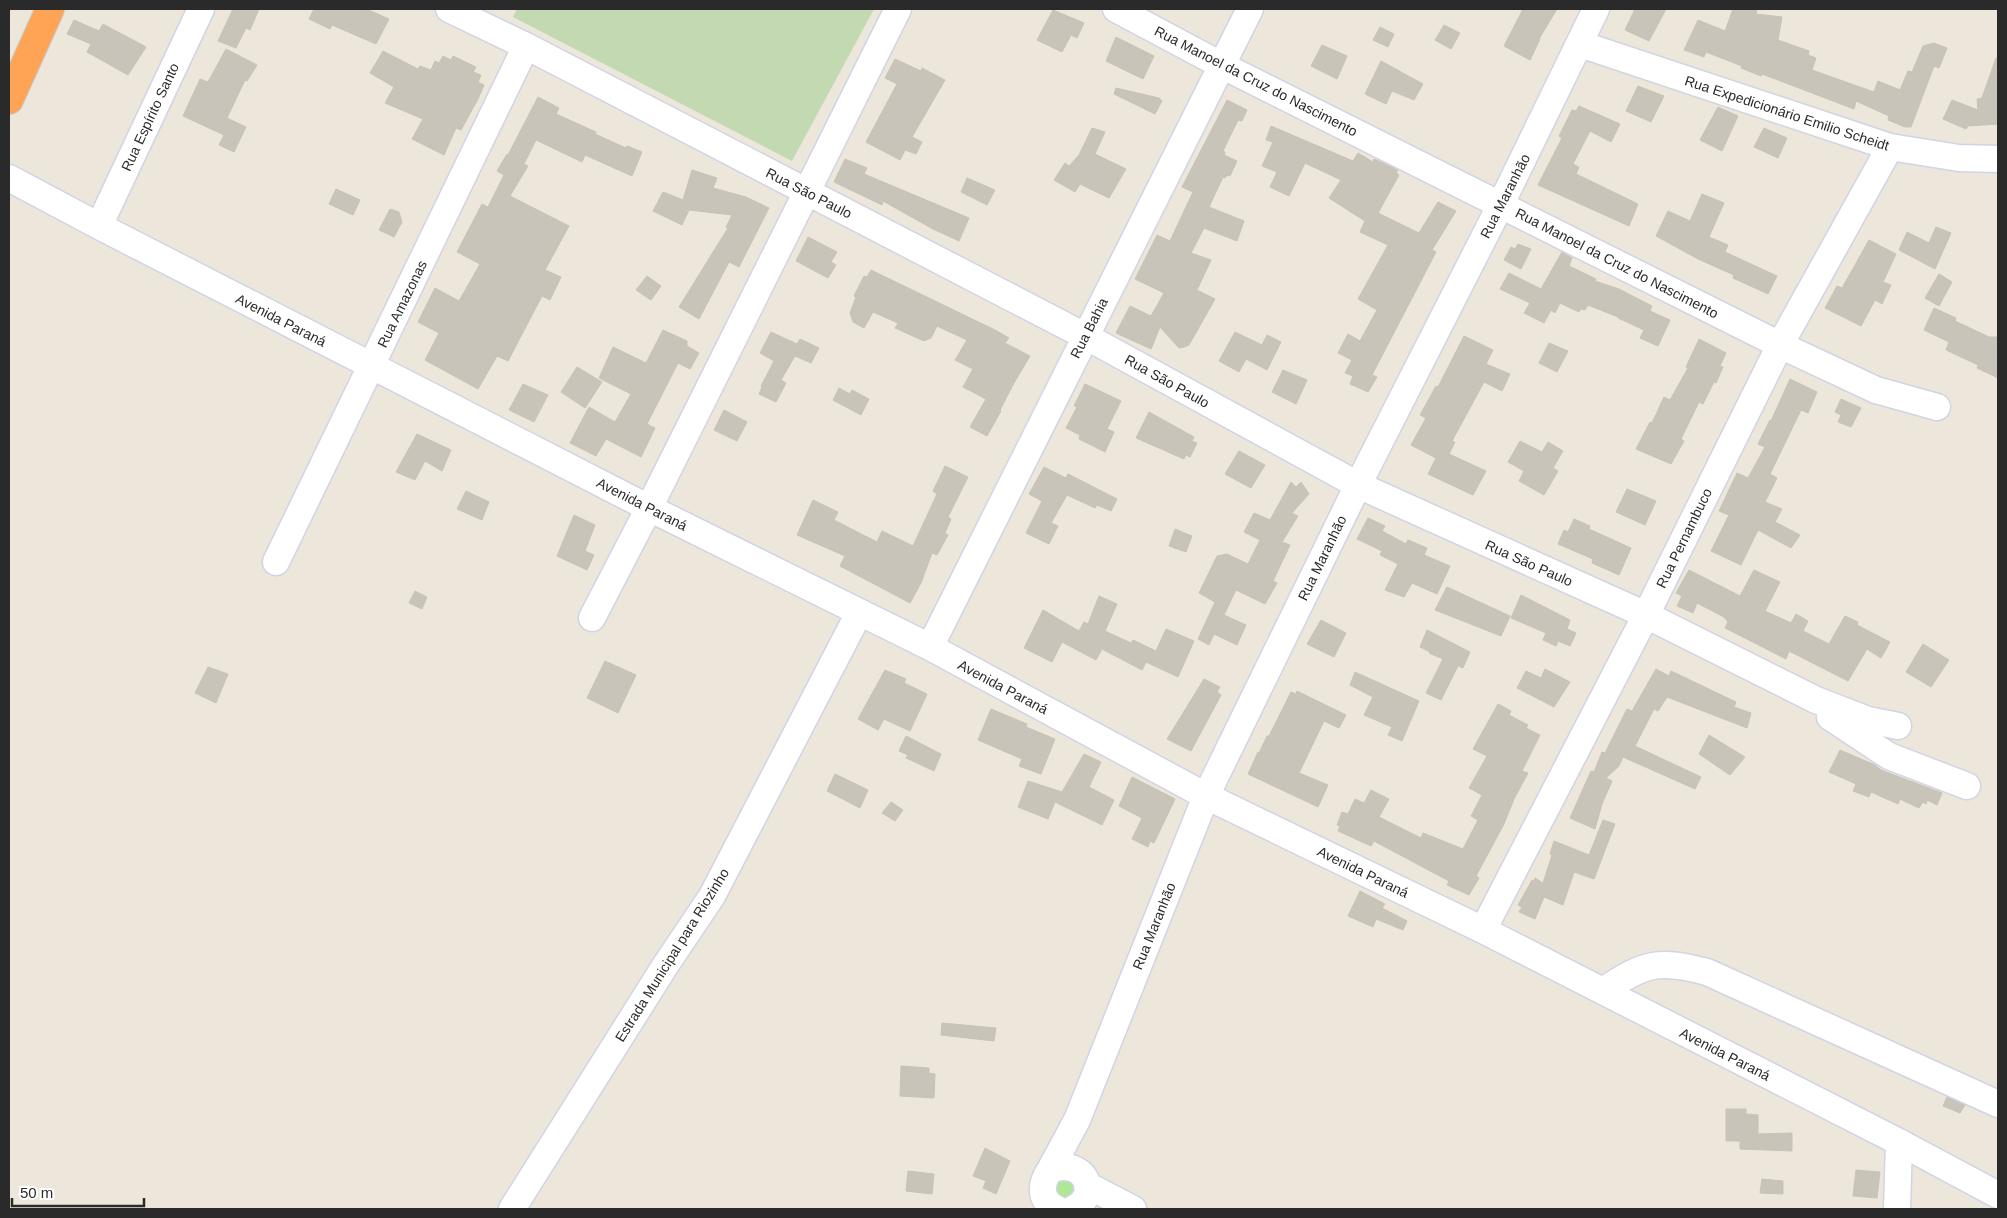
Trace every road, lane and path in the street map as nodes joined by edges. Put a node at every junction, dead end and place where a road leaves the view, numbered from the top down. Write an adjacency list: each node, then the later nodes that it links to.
1 (50, 9): 11 (highway)
2 (201, 9): 17 (street, Rua Espírito Santo)
3 (449, 9): 9 (street, Rua São Paulo)
4 (898, 9): 15 (street)
5 (1116, 9): 10 (street, Rua Manoel da Cruz do Nascimento)
6 (1250, 9): 10 (street, Rua Bahia)
7 (1596, 9): 8 (street, Rua Maranhão)
8 (1580, 44): 12 (street, Rua Expedicionário Emilio Scheidt); 16 (street, Rua Maranhão)
9 (526, 46): 15 (street, Rua São Paulo); 20 (street, Rua Amazonas)
10 (1221, 64): 16 (street, Rua Manoel da Cruz do Nascimento); 18 (street, Rua Bahia)
11 (9, 100)
12 (1890, 147): 13 (street, Rua Expedicionário Emilio Scheidt); 19 (street, Rua Pernambuco)
13 (1998, 159)
14 (9, 178): 17 (street, Avenida Paraná)
15 (807, 191): 18 (street, Rua São Paulo); 23 (street)
16 (1501, 204): 19 (street, Rua Manoel da Cruz do Nascimento); 22 (street, Rua Maranhão)
17 (99, 226): 20 (street, Avenida Paraná)
18 (1085, 336): 22 (street, Rua São Paulo); 28 (street, Rua Bahia)
19 (1780, 345): 21 (street, Rua Manoel da Cruz do Nascimento); 26 (street, Rua Pernambuco)
20 (372, 366): 23 (street, Avenida Paraná); 24 (street, Rua Amazonas)
21 (1937, 406)
22 (1358, 485): 26 (street, Rua São Paulo); 32 (street, Rua Maranhão)
23 (649, 508): 25 (street, Avenida Paraná); 27 (street)
24 (276, 562)
25 (859, 613): 28 (street, Avenida Paraná); 42 (street, Estrada Municipal para Riozinho)
26 (1646, 616): 29 (street, Rua São Paulo); 33 (street, Rua Pernambuco)
27 (592, 618)
28 (930, 647): 32 (street, Avenida Paraná)
29 (1769, 676): 30 (street, Rua São Paulo); 31 (street)
30 (1898, 726)
31 (1967, 786)
32 (1206, 796): 33 (street, Avenida Paraná); 36 (street, Rua Maranhão)
33 (1483, 930): 34 (street, Avenida Paraná)
34 (1603, 991): 35 (street); 37 (street, Avenida Paraná)
35 (1998, 1104)
36 (1077, 1120): 38 (street, Rua Maranhão); 40 (street, Rua Maranhão)
37 (1899, 1142): 39 (street, Avenida Paraná); 44 (street)
38 (1046, 1177): 40 (street); 40 (street); 43 (street, Rua Maranhão)
39 (1998, 1194)
40 (1076, 1196): 41 (street)
41 (1128, 1206)
42 (512, 1209)
43 (1035, 1209)
44 (1897, 1209)

